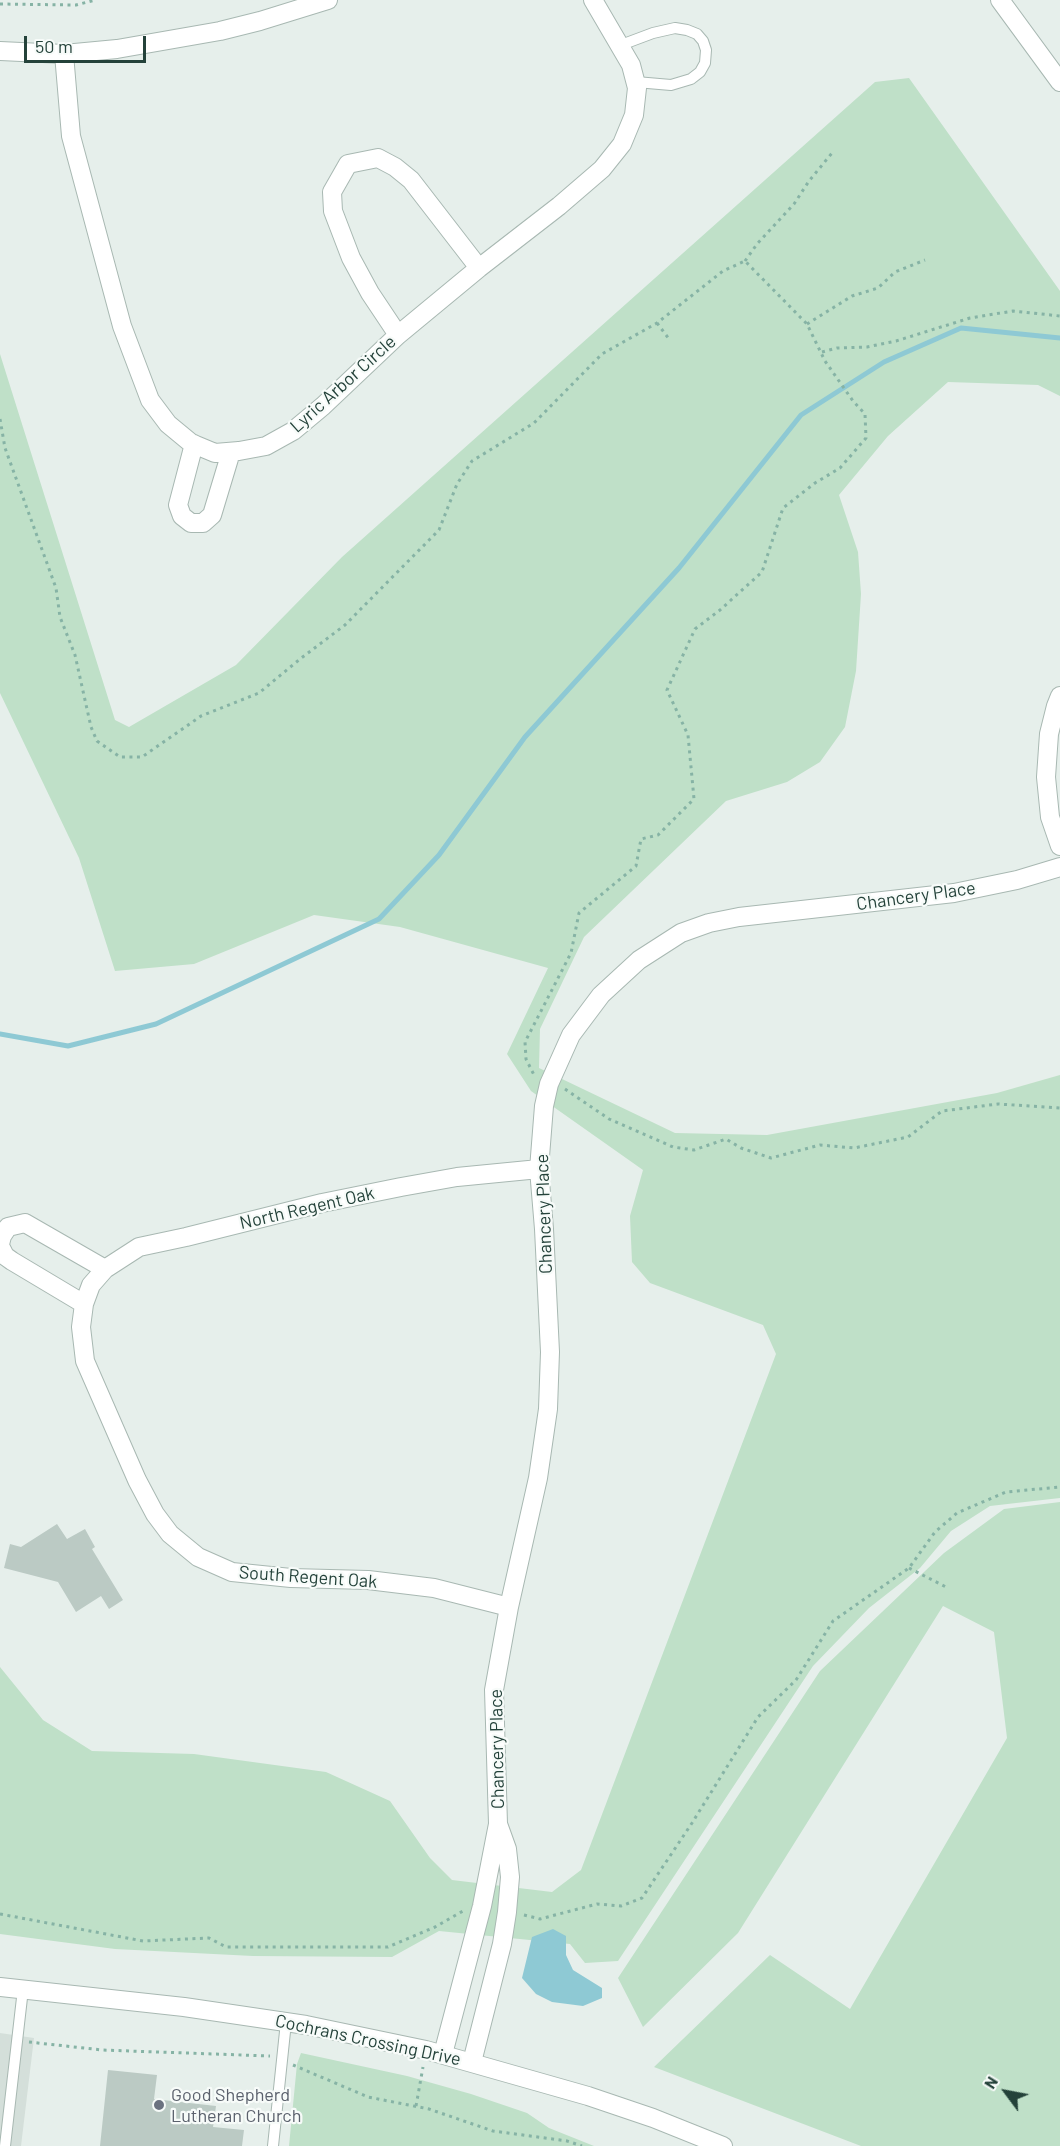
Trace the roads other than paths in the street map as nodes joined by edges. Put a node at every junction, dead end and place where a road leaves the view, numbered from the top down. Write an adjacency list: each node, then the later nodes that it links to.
1 (328, 0): 6 (street)
2 (593, 0): 4 (street)
3 (1000, 0): 8 (street)
4 (621, 45): 7 (street); 7 (lane)
5 (0, 51): 6 (street)
6 (64, 54): 11 (street, Lyric Arbor Circle)
7 (634, 73): 9 (street, Lyric Arbor Circle)
8 (1060, 82)
9 (479, 268): 10 (street, Lyric Arbor Circle); 10 (street)
10 (398, 335): 12 (street, Lyric Arbor Circle)
11 (194, 444): 12 (street, Lyric Arbor Circle); 12 (street)
12 (231, 452)
13 (1060, 696): 14 (street)
14 (1060, 846)
15 (1060, 867): 16 (street, Chancery Place)
16 (538, 1169): 18 (street, North Regent Oak); 21 (street, Chancery Place)
17 (0, 1245): 18 (street); 20 (street)
18 (105, 1269): 19 (street, North Regent Oak)
19 (92, 1285): 20 (street, South Regent Oak)
20 (84, 1304): 21 (street, South Regent Oak)
21 (509, 1607): 22 (street, Chancery Place)
22 (498, 1824): 26 (street, Chancery Place); 27 (street, Chancery Place)
23 (0, 1987): 24 (street, Cochrans Crossing Drive)
24 (22, 1989): 25 (street, Cochrans Crossing Drive); 28 (lane)
25 (286, 2022): 26 (street, Cochrans Crossing Drive); 29 (lane)
26 (443, 2054): 27 (street, Cochrans Crossing Drive)
27 (472, 2062): 30 (street, Cochrans Crossing Drive)
28 (5, 2146)
29 (273, 2146)
30 (723, 2146)

